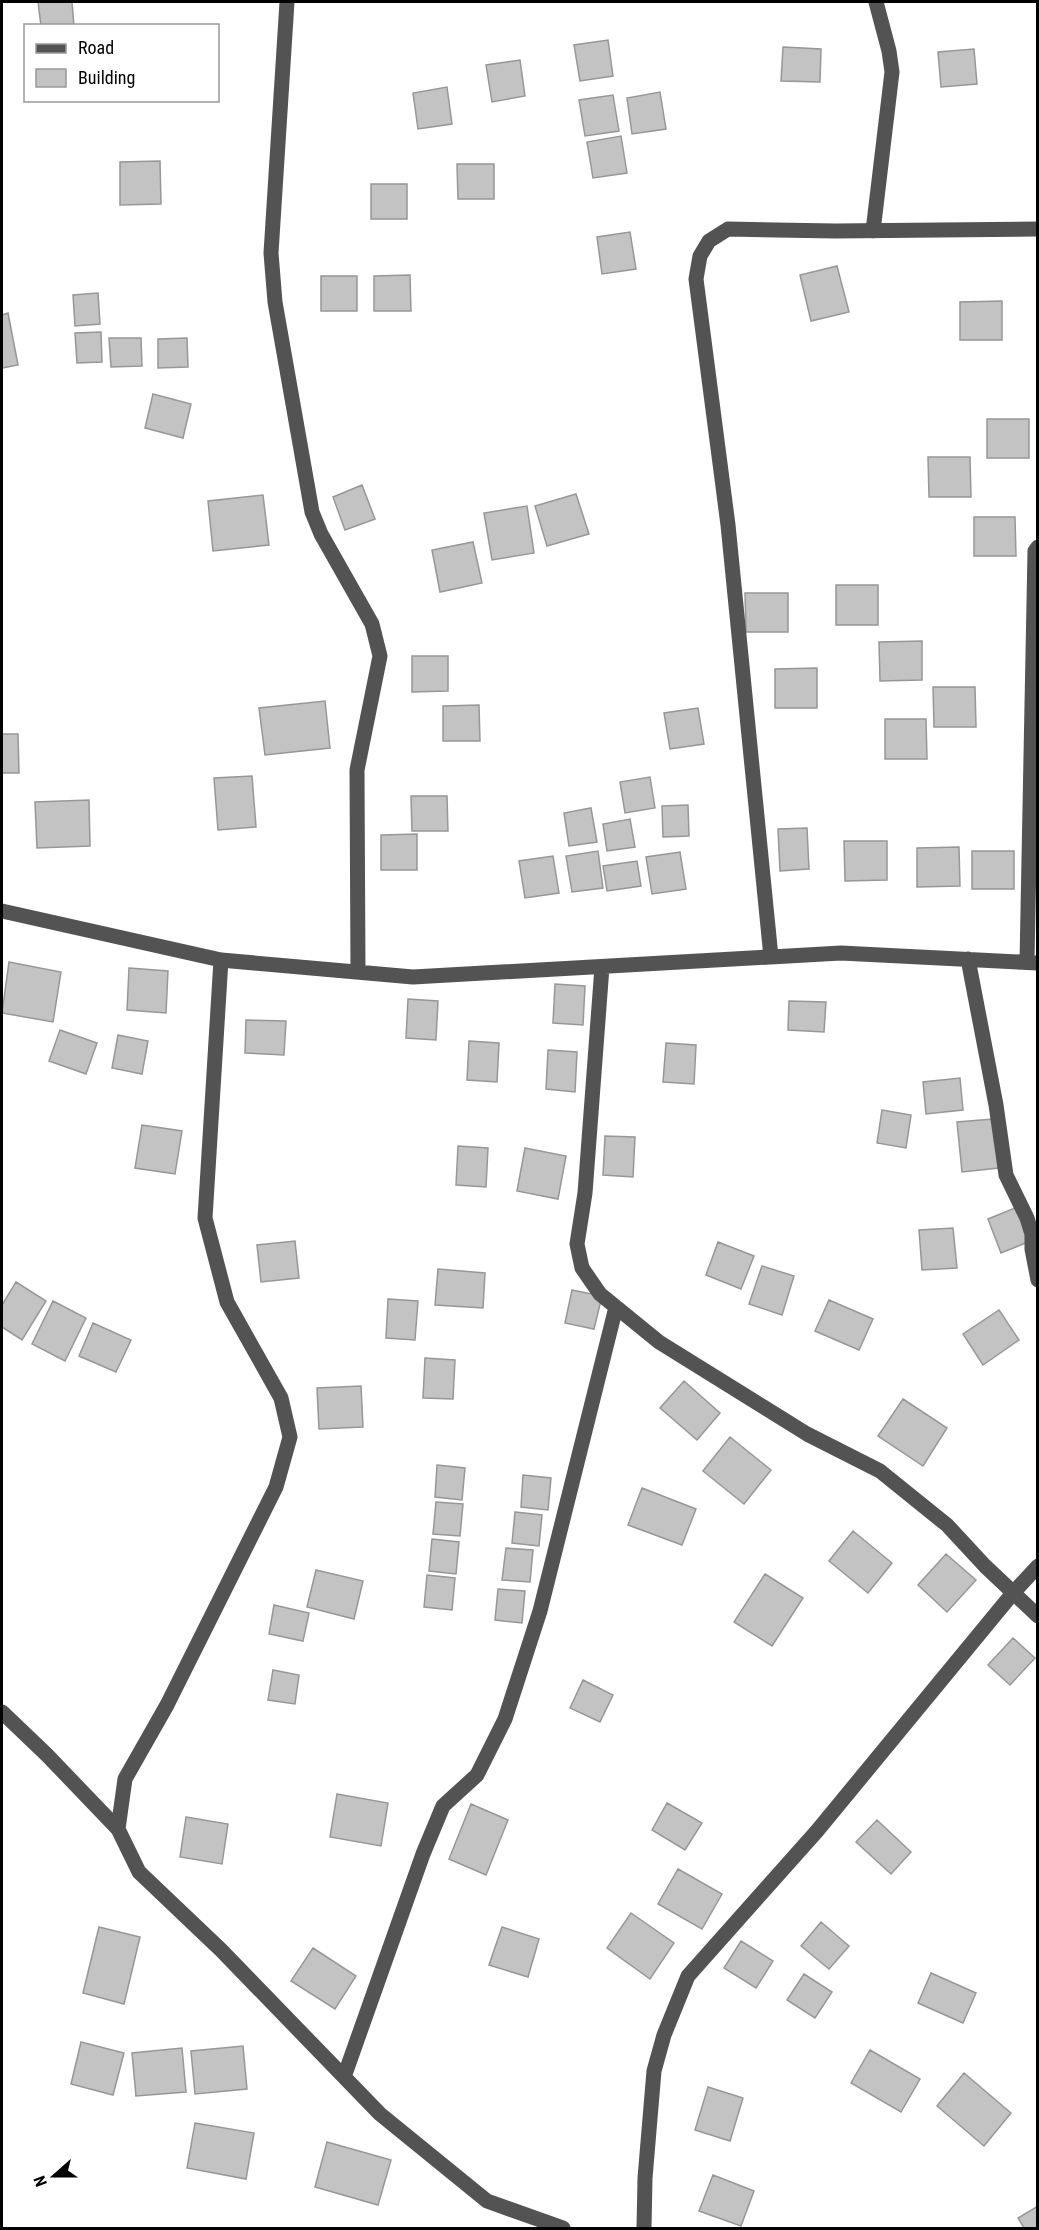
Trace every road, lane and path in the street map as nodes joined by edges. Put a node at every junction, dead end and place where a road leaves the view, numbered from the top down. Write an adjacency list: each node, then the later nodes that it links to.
1 (287, 2): 12 (street)
2 (876, 2): 4 (street)
3 (1038, 229): 4 (street)
4 (873, 231): 7 (street)
5 (1038, 547): 10 (street)
6 (2, 912): 9 (street)
7 (771, 957): 8 (street); 11 (street)
8 (968, 959): 10 (street); 13 (street)
9 (221, 960): 12 (street); 19 (street)
10 (1032, 962)
11 (602, 967): 12 (street); 14 (street)
12 (358, 972)
13 (1038, 1280)
14 (616, 1307): 16 (street); 20 (street)
15 (1038, 1566): 16 (street)
16 (1013, 1593): 17 (street); 22 (street)
17 (1038, 1616)
18 (2, 1712): 19 (street)
19 (118, 1829): 20 (street)
20 (345, 2077): 21 (street)
21 (563, 2229)
22 (644, 2229)

